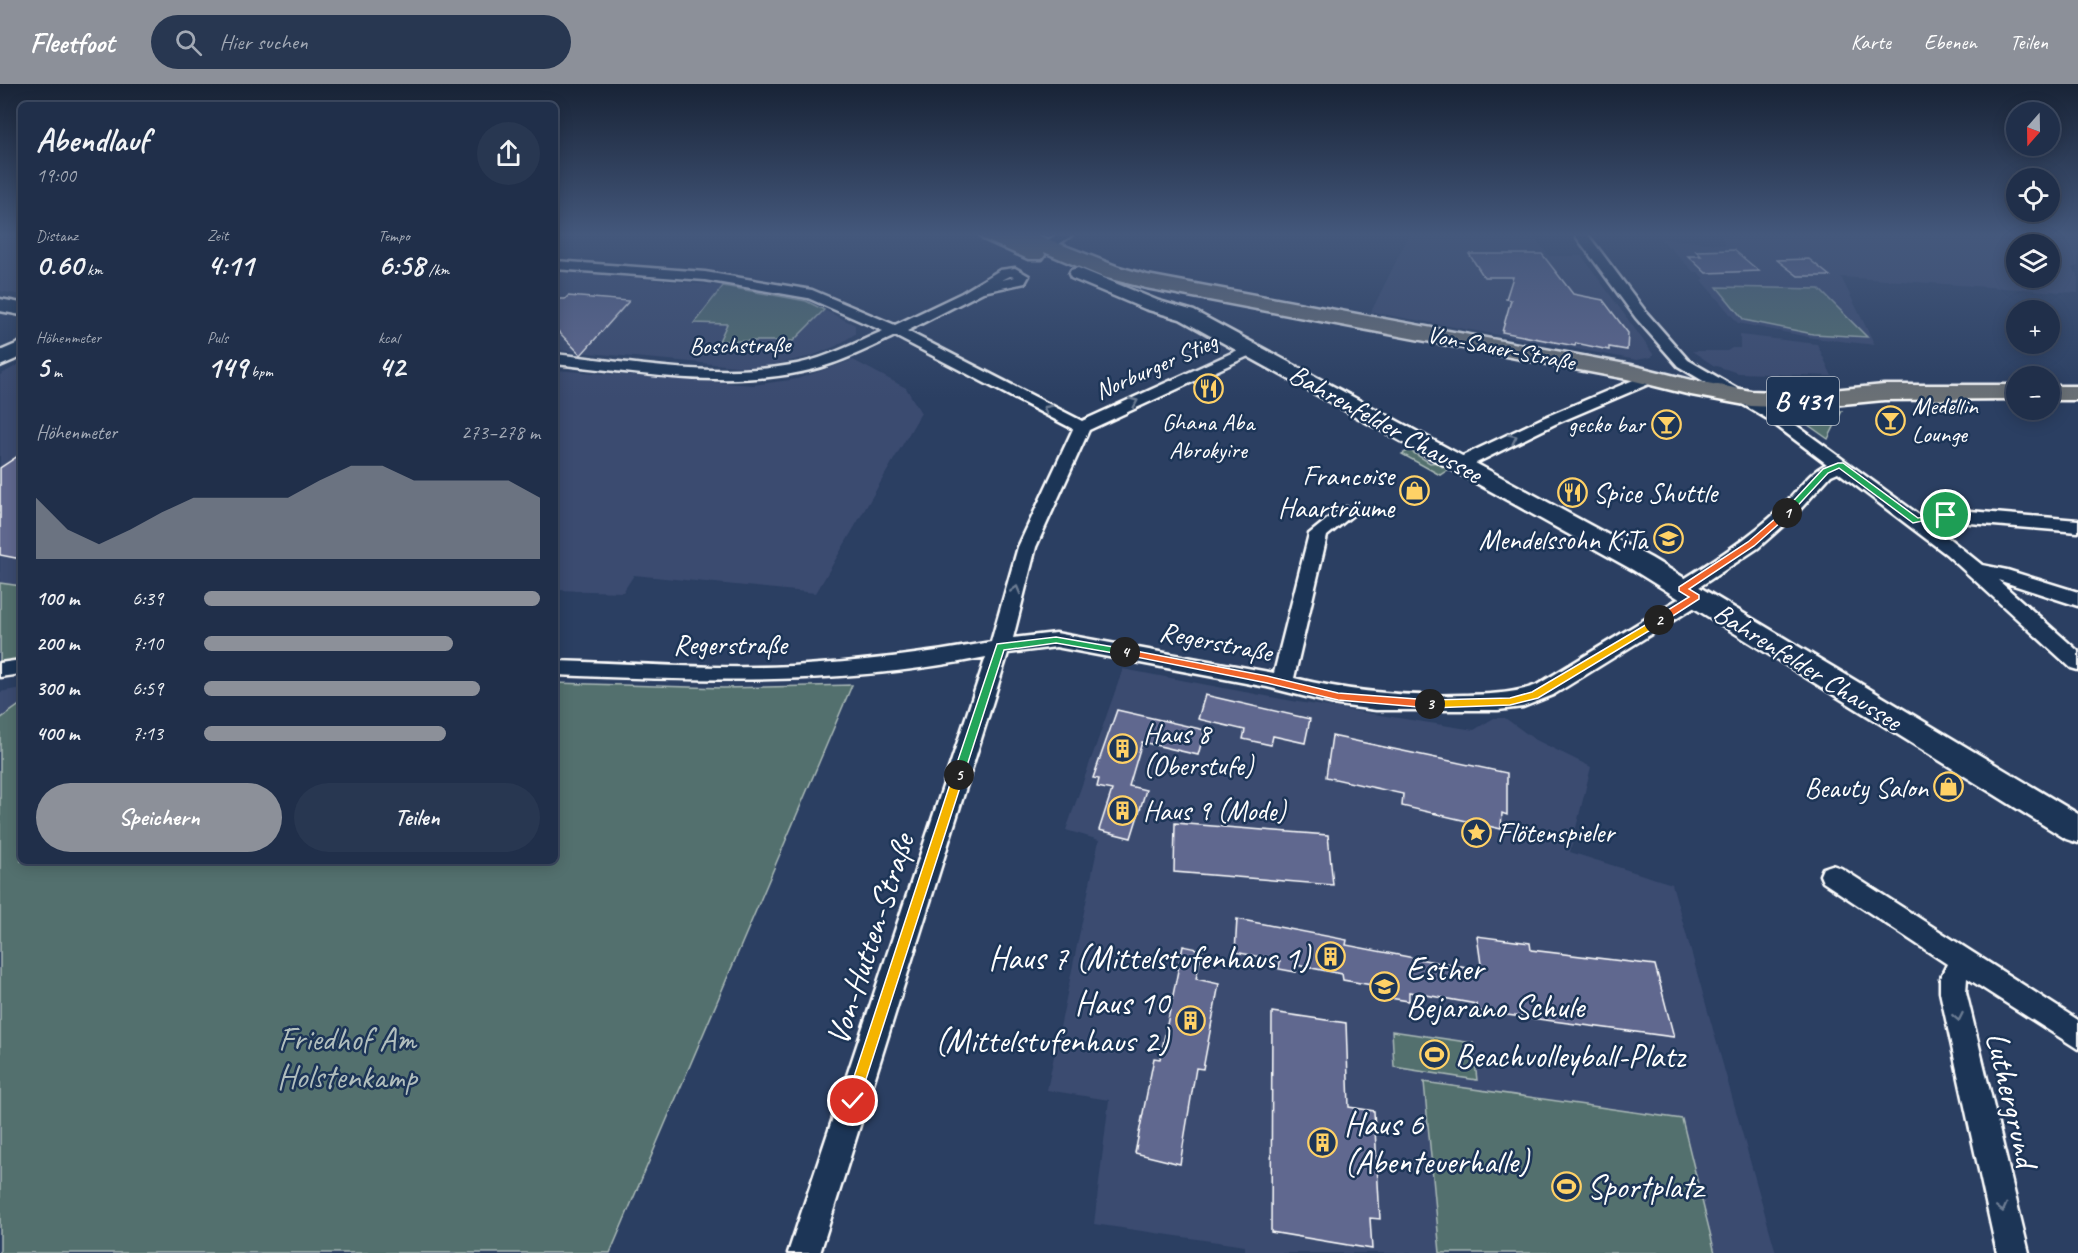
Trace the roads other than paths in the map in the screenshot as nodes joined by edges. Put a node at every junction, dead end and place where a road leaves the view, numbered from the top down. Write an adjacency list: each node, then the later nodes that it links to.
1 (786, 290): 12 (street)
2 (979, 290): 12 (street, Boschstraße)
3 (1115, 290): 11 (main road, Bahrenfelder Chaussee)
4 (1148, 290): 11 (main road, Bahrenfelder Chaussee)
5 (1151, 290): 8 (main road, Bahrenfelder Chaussee / B 431)
6 (1194, 290): 8 (main road, Von-Sauer-Straße / B 431)
7 (1623, 290): 18 (street)
8 (1253, 301): 17 (main road, Von-Sauer-Straße / B 431)
9 (0, 305): 10 (main road)
10 (18, 308)
11 (1187, 315): 13 (main road, Bahrenfelder Chaussee)
12 (893, 332): 15 (street, Boschstraße); 25 (street, one-way to 12)
13 (1252, 349): 25 (street, Norburger Stieg, one-way to 13); 26 (main road, Bahrenfelder Chaussee)
14 (18, 350): 16 (main road)
15 (558, 359)
16 (0, 360)
17 (1650, 378): 18 (main road); 18 (main road, Von-Sauer-Straße / B 431); 24 (main road, Von-Sauer-Straße / B 431); 26 (street, one-way to 17)
18 (1706, 378): 19 (main road, Von-Sauer-Straße / B 431); 24 (street, Von-Sauer-Straße)
19 (1781, 387): 23 (main road, Von-Sauer-Straße / B 431); 24 (main road)
20 (2006, 392): 23 (main road, Von-Sauer-Straße / B 431)
21 (2060, 393): 22 (main road)
22 (2078, 393)
23 (1866, 394): 24 (main road, Von-Sauer-Straße / B 431)
24 (1740, 397): 27 (street)
25 (1082, 428): 34 (street, Von-Hutten-Straße, one-way to 25)
26 (1460, 464): 32 (main road, Bahrenfelder Chaussee)
27 (1840, 465): 29 (street); 32 (street, Regerstraße)
28 (1346, 513): 39 (street)
29 (1916, 521): 30 (street); 31 (street)
30 (2078, 526)
31 (1977, 571): 33 (street); 35 (street)
32 (1689, 593): 39 (street, Regerstraße); 40 (main road, Bahrenfelder Chaussee)
33 (2078, 599)
34 (1000, 647): 37 (street, Regerstraße); 39 (street, Regerstraße); 44 (street, Von-Hutten-Straße)
35 (2078, 663)
36 (18, 667): 38 (street)
37 (558, 668)
38 (0, 670)
39 (1282, 683)
40 (2078, 830)
41 (1832, 875): 42 (street)
42 (1963, 962): 43 (street); 45 (street, Luthergrund, one-way to 45)
43 (2078, 1036)
44 (804, 1253)
45 (2013, 1253)

